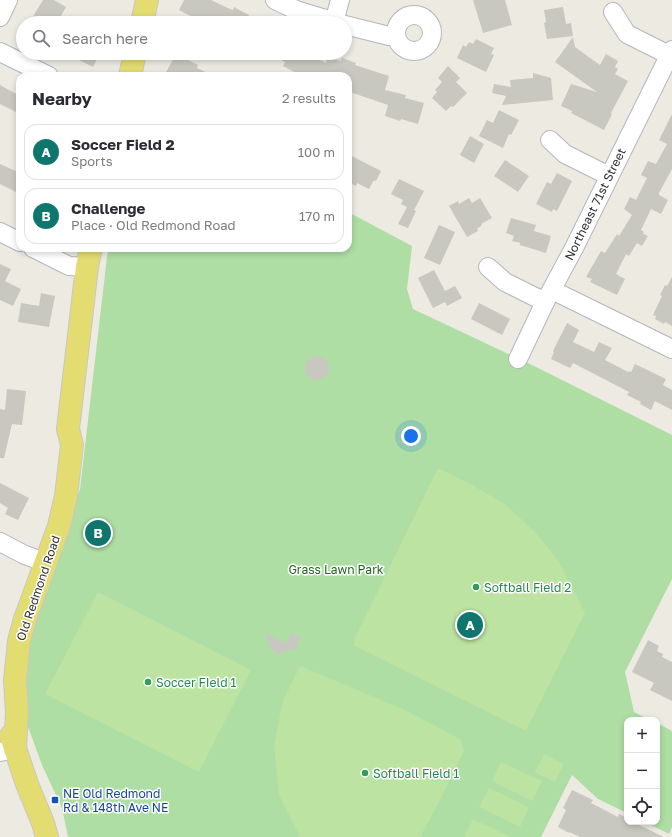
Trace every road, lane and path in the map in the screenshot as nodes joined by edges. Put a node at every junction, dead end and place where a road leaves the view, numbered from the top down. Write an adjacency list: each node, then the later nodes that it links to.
1 (8, 0): 9 (street)
2 (147, 0): 6 (main road)
3 (275, 0): 7 (street)
4 (340, 0): 8 (street)
5 (614, 12): 13 (street)
6 (144, 16)
7 (316, 16)
8 (339, 16)
9 (0, 17)
10 (352, 26): 11 (street)
11 (396, 36)
12 (0, 52): 14 (street)
13 (671, 52): 20 (street, Northeast 71st Street)
14 (16, 60)
15 (16, 60): 17 (street)
16 (133, 60): 18 (main road)
17 (41, 72)
18 (131, 72)
19 (550, 140): 20 (street)
20 (609, 176): 26 (street, Northeast 71st Street)
21 (0, 232): 22 (street)
22 (16, 240)
23 (41, 252): 24 (street)
24 (89, 258): 30 (main road, Old Redmond Road)
25 (488, 267): 26 (street)
26 (549, 296): 27 (street); 28 (street, Northeast 71st Street)
27 (672, 349)
28 (518, 359)
29 (0, 542): 30 (street)
30 (41, 561): 31 (main road, Old Redmond Road)
31 (7, 751): 32 (main road, Old Redmond Road)
32 (47, 837)

